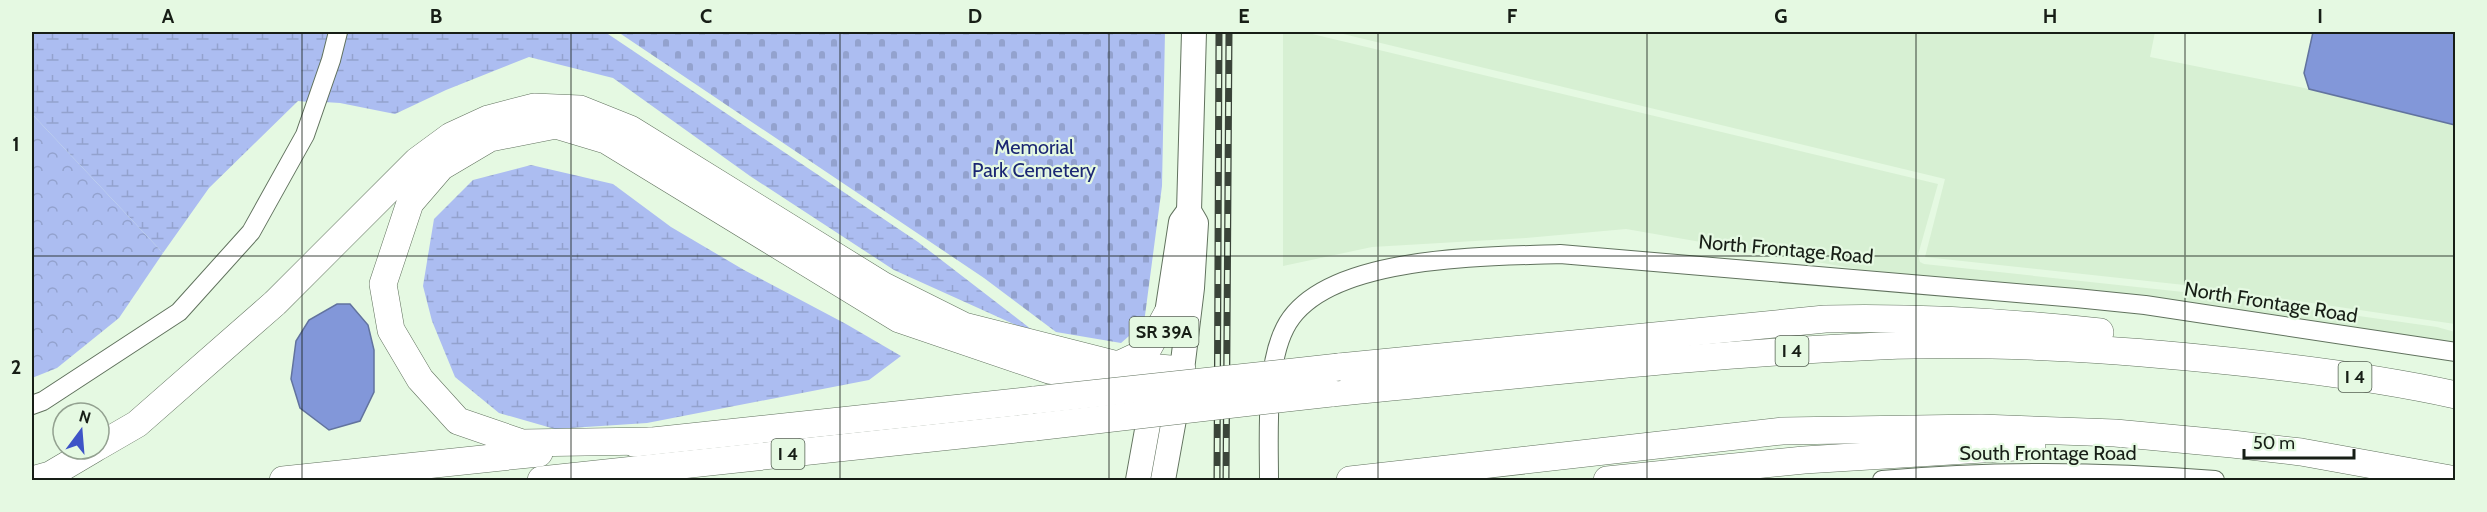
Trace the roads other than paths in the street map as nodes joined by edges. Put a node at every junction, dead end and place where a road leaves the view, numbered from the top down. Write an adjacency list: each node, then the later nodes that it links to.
1 (338, 32): 10 (street)
2 (1194, 32): 3 (main road, SR 39A)
3 (1189, 211): 4 (main road, SR 39A); 8 (main road, SR 39A)
4 (1167, 314): 7 (highway); 8 (main road, SR 39A)
5 (2456, 352): 21 (street, North Frontage Road)
6 (2254, 363): 9 (highway, I 4); 13 (highway, bridge); 19 (highway, I 4, bridge)
7 (1118, 365): 8 (highway); 12 (highway)
8 (1169, 378): 13 (highway); 16 (main road, SR 39A); 20 (main road, SR 39A)
9 (2456, 395)
10 (32, 405)
11 (2168, 437): 22 (highway); 23 (highway); 26 (highway)
12 (111, 439)
13 (650, 441): 18 (highway)
14 (74, 461): 17 (highway)
15 (2041, 476): 24 (street, South Frontage Road); 25 (street, South Frontage Road)
16 (1164, 478)
17 (32, 480)
18 (283, 480)
19 (541, 480)
20 (1138, 480)
21 (1269, 480)
22 (1350, 480)
23 (1607, 480)
24 (1882, 480)
25 (2214, 480)
26 (2456, 480)

